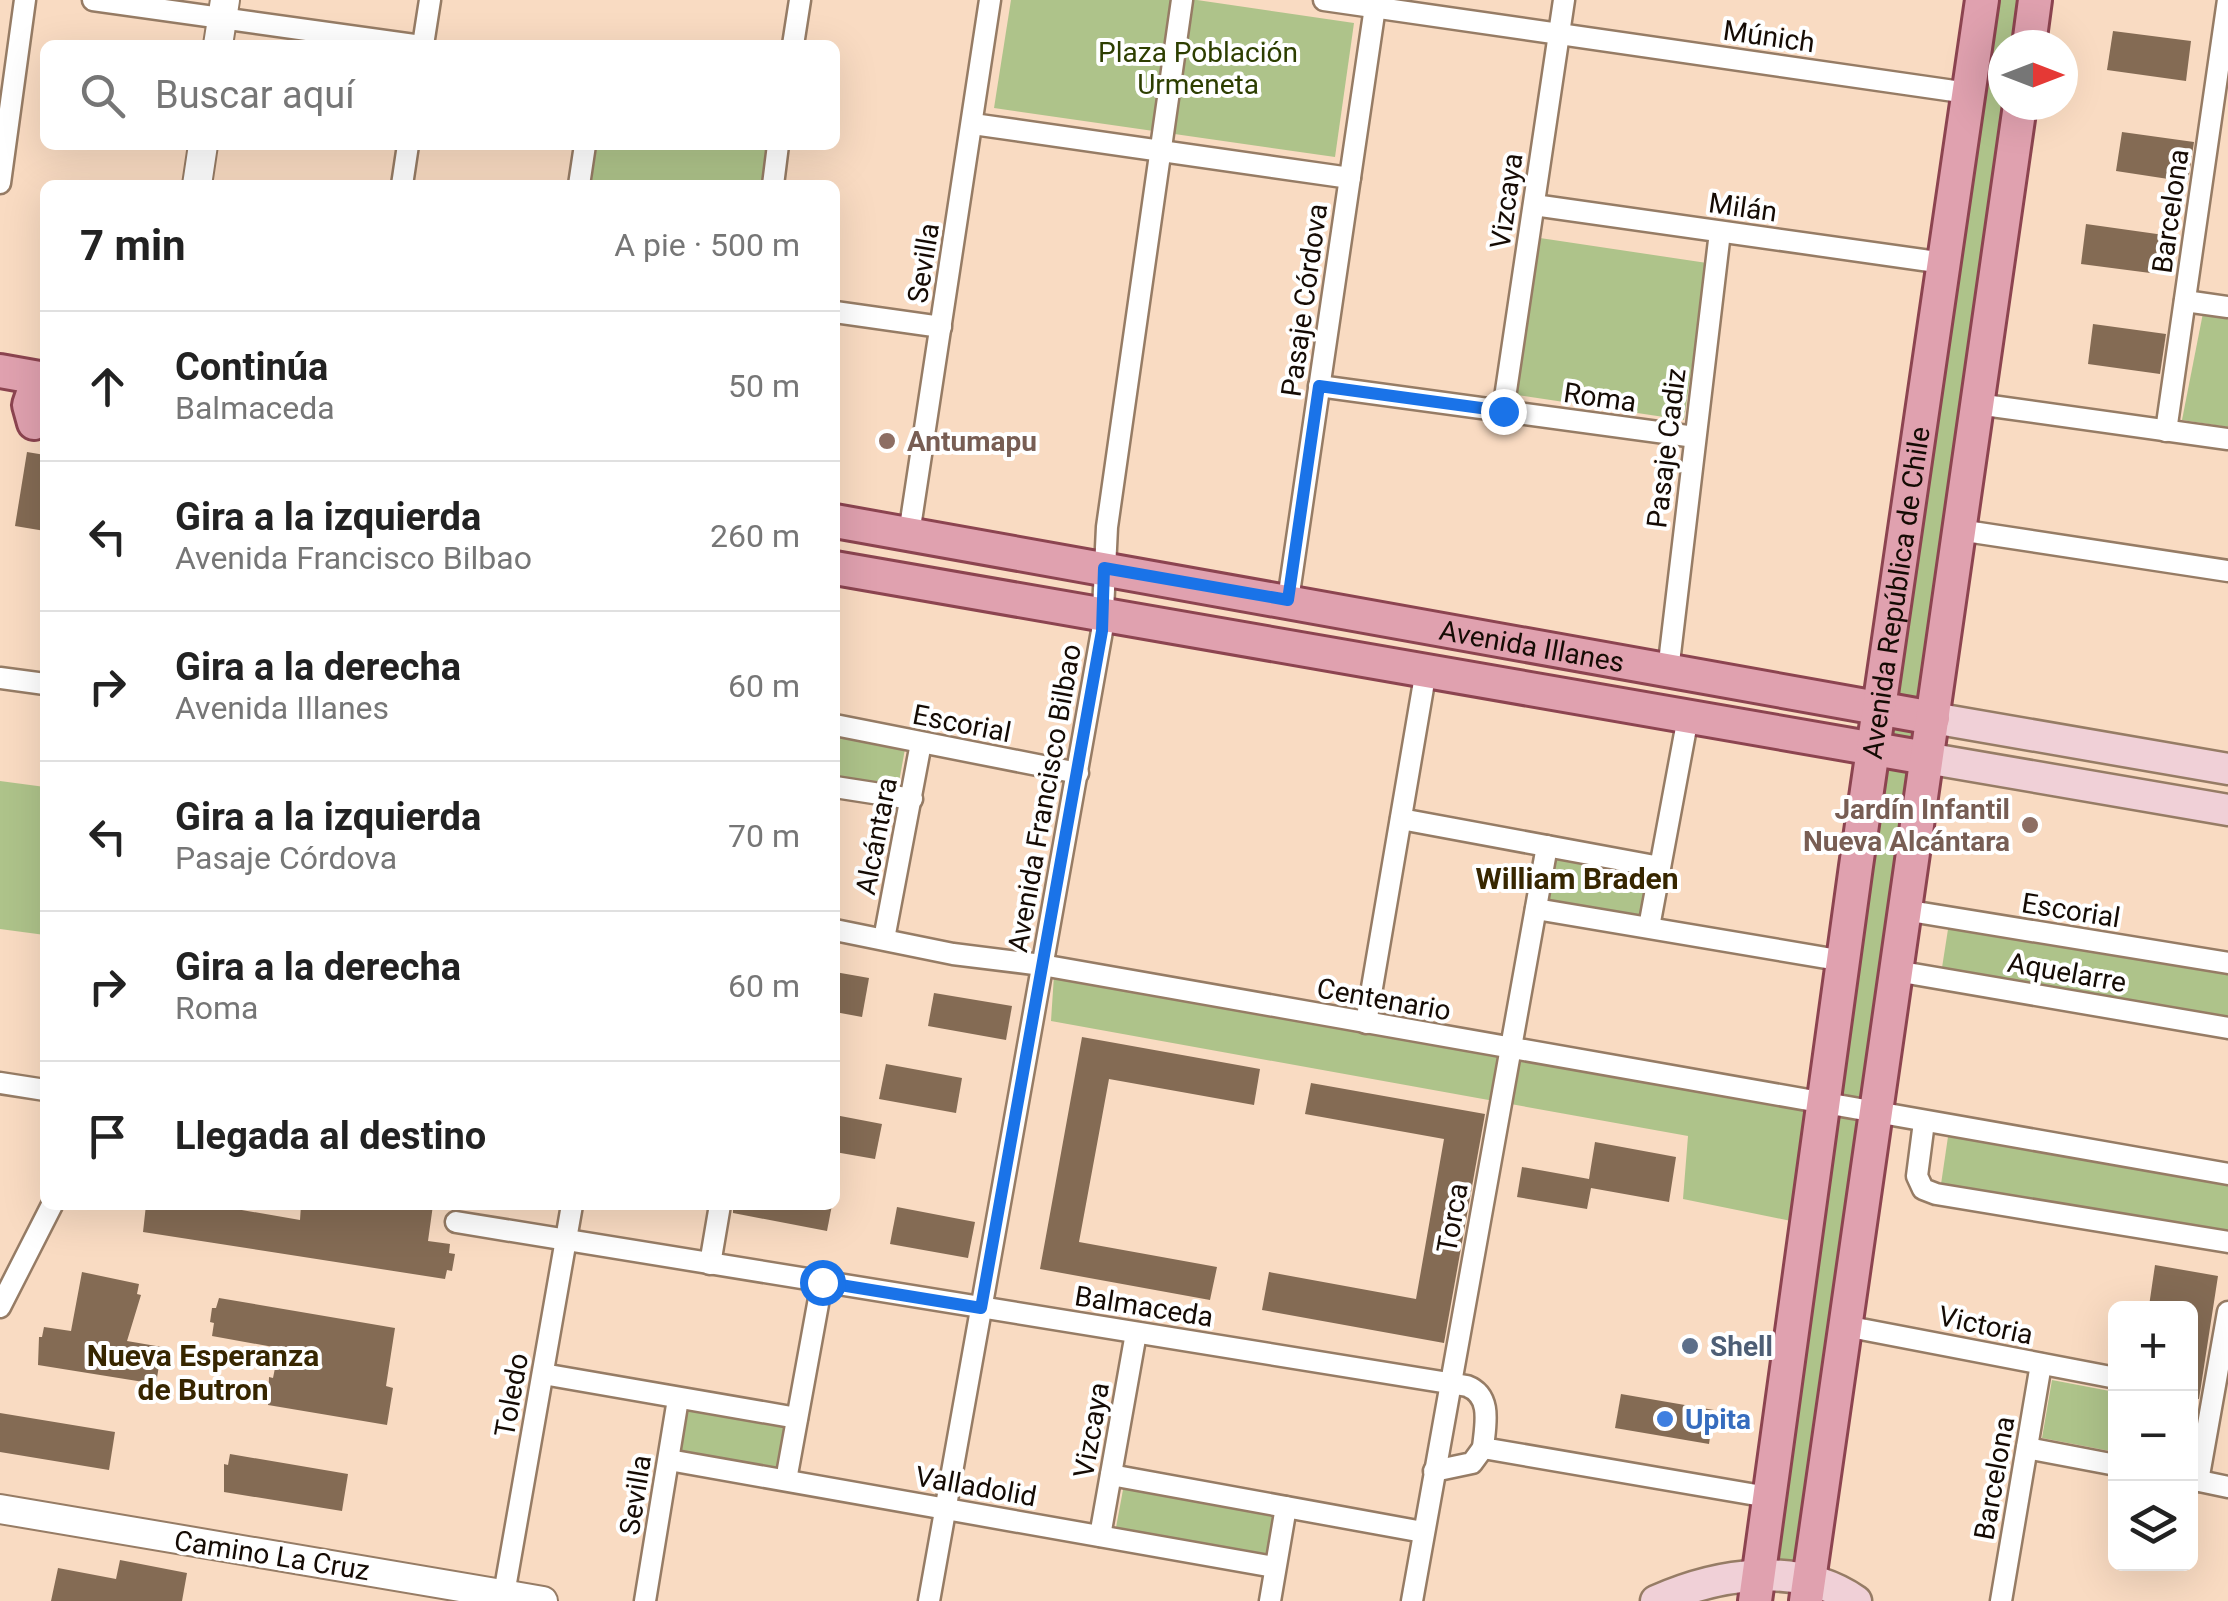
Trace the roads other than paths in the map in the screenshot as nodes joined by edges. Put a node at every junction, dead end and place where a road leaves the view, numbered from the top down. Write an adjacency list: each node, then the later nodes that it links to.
1 (24, 0): 28 (street)
2 (93, 0): 13 (street)
3 (430, 0): 17 (street)
4 (800, 0): 18 (street)
5 (990, 0): 21 (street, Sevilla)
6 (1182, 0): 27 (street, Avenida Francisco Bilbao)
7 (1324, 0): 12 (street, Múnich)
8 (1564, 0): 15 (street, Vizcaya)
9 (1982, 0): 19 (main road, Avenida República de Chile)
10 (2035, 0): 14 (main road)
11 (2228, 0): 22 (street, Barcelona)
12 (1375, 7): 15 (street, Múnich); 29 (street, Pasaje Córdova)
13 (222, 21): 16 (street)
14 (2031, 30)
15 (1559, 34): 19 (street, Múnich); 34 (street, Vizcaya)
16 (374, 40)
17 (424, 40)
18 (794, 40)
19 (1968, 92): 36 (main road, Avenida República de Chile)
20 (2018, 120): 42 (main road, Avenida República de Chile)
21 (973, 124): 27 (street); 40 (street, Sevilla)
22 (2218, 136): 37 (street, Barcelona)
23 (202, 150): 30 (street)
24 (407, 150): 31 (street)
25 (585, 150): 32 (street)
26 (777, 150): 33 (street)
27 (1161, 150): 29 (street); 57 (street, Avenida Francisco Bilbao)
28 (1, 169)
29 (1350, 178): 46 (street, Pasaje Córdova)
30 (198, 180)
31 (403, 180)
32 (580, 180)
33 (773, 180)
34 (1534, 206): 35 (street, Milán); 48 (street, Vizcaya)
35 (1720, 232): 36 (street, Milán); 52 (street, Pasaje Cadiz)
36 (1944, 263): 41 (main road, Avenida República de Chile)
37 (2185, 301): 38 (street); 51 (street, Barcelona)
38 (2228, 307)
39 (840, 313): 40 (street)
40 (941, 327): 56 (street, Sevilla)
41 (1933, 335): 42 (main road); 66 (main road, Avenida República de Chile)
42 (1986, 343): 47 (main road, Avenida República de Chile)
43 (0, 370): 44 (main road)
44 (40, 378)
45 (40, 382): 50 (main road)
46 (1319, 386): 48 (street, Roma); 60 (street, Pasaje Córdova)
47 (1977, 404): 51 (street); 55 (main road, Avenida República de Chile)
48 (1503, 411): 52 (street, Roma)
49 (0, 416): 50 (main road)
50 (40, 424)
51 (2166, 431): 53 (street)
52 (1695, 438): 63 (street, Pasaje Cadiz)
53 (2228, 440)
54 (840, 522): 56 (main road, Avenida Illanes)
55 (1959, 530): 58 (street); 68 (main road, Avenida República de Chile)
56 (909, 534): 57 (main road, Avenida Illanes)
57 (1104, 568): 60 (main road, Avenida Illanes); 61 (street, Avenida Francisco Bilbao)
58 (2228, 571)
59 (840, 572): 61 (main road, Avenida Illanes)
60 (1288, 600): 63 (main road, Avenida Illanes)
61 (1103, 614): 62 (main road, Avenida Illanes); 74 (street, Avenida Francisco Bilbao)
62 (1426, 670): 67 (main road, Avenida Illanes); 78 (street)
63 (1668, 671): 66 (main road, Avenida Illanes)
64 (0, 678): 65 (street)
65 (40, 683)
66 (1879, 708): 68 (main road, Avenida Illanes); 71 (main road, Avenida República de Chile)
67 (1688, 717): 71 (main road, Avenida Illanes); 81 (street)
68 (1932, 718): 72 (main road, Avenida República de Chile); 73 (main road, Avenida Illanes)
69 (840, 725): 70 (street, Escorial)
70 (921, 744): 74 (street, Escorial); 76 (street, Alcántara)
71 (1873, 749): 72 (main road, Avenida Illanes); 80 (main road, Avenida República de Chile)
72 (1926, 758): 77 (main road, Avenida Illanes); 82 (main road, Avenida República de Chile)
73 (2228, 769)
74 (1078, 773): 90 (street, Avenida Francisco Bilbao)
75 (840, 787): 76 (street)
76 (912, 800): 87 (street, Alcántara)
77 (2228, 810)
78 (1401, 820): 79 (street); 92 (street)
79 (1547, 846): 81 (street); 83 (street, Torca)
80 (1856, 866): 82 (main road); 88 (main road, Avenida República de Chile)
81 (1660, 867): 85 (street)
82 (1908, 875): 84 (main road, Avenida República de Chile)
83 (1536, 908): 85 (street); 94 (street, Torca)
84 (1904, 910): 89 (street, Escorial); 91 (main road, Avenida República de Chile)
85 (1649, 927): 88 (street)
86 (840, 931): 87 (street, Centenario)
87 (884, 940): 90 (street, Centenario)
88 (1844, 960): 97 (main road, Avenida República de Chile)
89 (2228, 963)
90 (1042, 965): 92 (street, Centenario); 110 (street, Avenida Francisco Bilbao)
91 (1896, 971): 93 (street, Aquelarre); 98 (main road, Avenida República de Chile)
92 (1366, 1023): 94 (street, Centenario)
93 (2228, 1028)
94 (1510, 1049): 97 (street, Centenario); 117 (street, Torca)
95 (0, 1084): 96 (street)
96 (40, 1089)
97 (1824, 1104): 98 (street, Centenario); 132 (main road, Avenida República de Chile)
98 (1876, 1114): 99 (street, Centenario); 112 (main road, Avenida República de Chile)
99 (1924, 1122): 100 (street, Centenario); 106 (street)
100 (2228, 1174)
101 (49, 1210): 109 (street)
102 (571, 1210): 105 (street, Toledo)
103 (719, 1210): 107 (street)
104 (456, 1222): 105 (street, Balmaceda)
105 (566, 1240): 107 (street, Balmaceda); 115 (street, Toledo)
106 (2228, 1242)
107 (710, 1264): 108 (street, Balmaceda)
108 (822, 1282): 110 (street, Balmaceda); 121 (street)
109 (0, 1307)
110 (981, 1308): 113 (street, Balmaceda); 134 (street, Avenida Francisco Bilbao)
111 (2228, 1312): 119 (street)
112 (1845, 1326): 114 (street, Victoria); 140 (main road, Avenida República de Chile)
113 (1136, 1333): 117 (street, Balmaceda); 128 (street, Vizcaya)
114 (2041, 1364): 116 (street, Victoria); 123 (street, Barcelona)
115 (543, 1374): 120 (street); 141 (street, Toledo)
116 (2108, 1377)
117 (1450, 1385): 122 (street, Balmaceda); 127 (street, Torca)
118 (2198, 1392): 119 (street)
119 (2214, 1395): 126 (street)
120 (678, 1399): 121 (street); 124 (street, Sevilla)
121 (798, 1418): 129 (street)
122 (1482, 1448): 127 (street); 132 (street)
123 (2026, 1448): 125 (street); 149 (street, Barcelona)
124 (669, 1460): 129 (street, Valladolid); 143 (street, Sevilla)
125 (2108, 1463)
126 (2198, 1463)
127 (1434, 1471): 136 (street, Torca)
128 (1111, 1476): 133 (street); 137 (street, Vizcaya)
129 (786, 1480): 134 (street, Valladolid)
130 (2198, 1481): 131 (street)
131 (2228, 1487)
132 (1768, 1497): 139 (main road, Avenida República de Chile)
133 (1286, 1507): 136 (street); 138 (street)
134 (946, 1508): 137 (street, Valladolid); 144 (street, Avenida Francisco Bilbao)
135 (0, 1510): 141 (street, Camino La Cruz)
136 (1423, 1532): 146 (street, Torca)
137 (1100, 1536): 138 (street, Valladolid)
138 (1274, 1567): 145 (street)
139 (1756, 1588): 140 (main road); 147 (main road)
140 (1807, 1590): 148 (main road)
141 (504, 1594): 142 (street, Camino La Cruz)
142 (544, 1601)
143 (645, 1601)
144 (929, 1601)
145 (1270, 1601)
146 (1412, 1601)
147 (1656, 1601)
148 (1856, 1601)
149 (2000, 1601)

